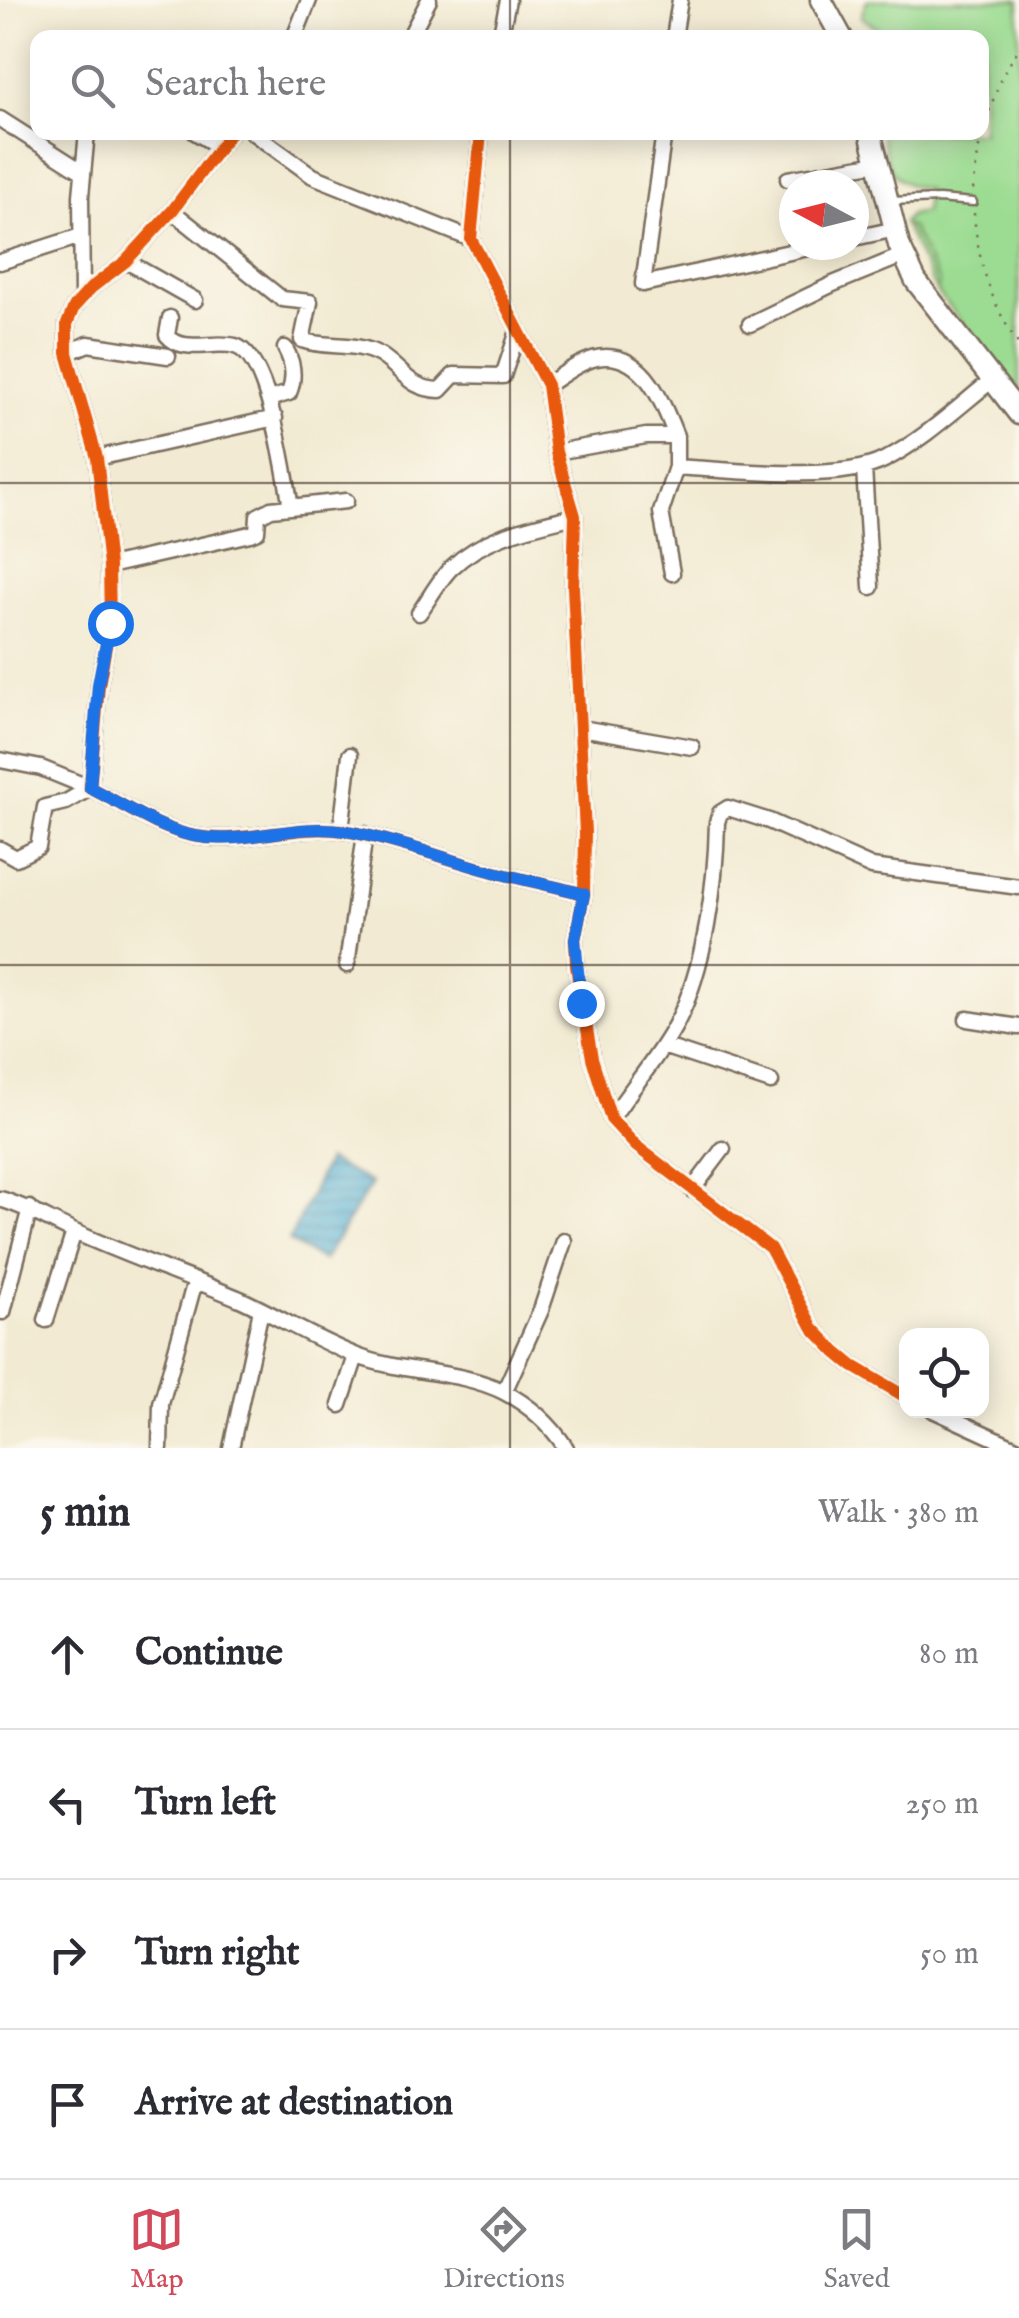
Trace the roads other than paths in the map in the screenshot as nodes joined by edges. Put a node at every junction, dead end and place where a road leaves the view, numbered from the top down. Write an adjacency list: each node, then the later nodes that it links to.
1 (309, 0): 6 (street)
2 (429, 0): 7 (street)
3 (508, 0): 8 (street)
4 (680, 0): 9 (street)
5 (821, 0): 10 (street)
6 (297, 30)
7 (412, 30)
8 (502, 30)
9 (675, 30)
10 (838, 30)
11 (0, 119): 12 (street)
12 (30, 138)
13 (33, 140): 24 (street)
14 (86, 140): 24 (street)
15 (208, 140): 21 (street)
16 (226, 140): 21 (street)
17 (263, 140): 31 (street)
18 (480, 140): 31 (street)
19 (663, 140): 32 (street)
20 (872, 140): 22 (street)
21 (220, 147): 27 (street)
22 (878, 163): 23 (street); 25 (street)
23 (839, 170)
24 (83, 172): 30 (street)
25 (889, 201): 26 (lane); 28 (street)
26 (973, 202)
27 (172, 211): 34 (street); 40 (street)
28 (896, 229): 29 (street); 33 (street)
29 (869, 235)
30 (81, 236): 35 (street); 36 (street)
31 (471, 240): 40 (street)
32 (779, 254)
33 (904, 255): 39 (street); 44 (street)
34 (126, 261): 36 (street); 37 (street)
35 (0, 262)
36 (82, 298): 42 (street)
37 (196, 300)
38 (170, 318): 46 (street)
39 (750, 324)
40 (518, 332): 45 (street)
41 (285, 348): 46 (street)
42 (67, 353): 43 (street); 51 (street)
43 (168, 356)
44 (991, 382): 47 (street); 53 (street)
45 (547, 385): 49 (street); 50 (street)
46 (269, 399): 48 (street)
47 (1019, 414)
48 (275, 418): 51 (street); 55 (street)
49 (676, 436): 50 (street); 52 (street)
50 (556, 452): 56 (street)
51 (97, 458): 57 (street)
52 (676, 467): 53 (street); 58 (street)
53 (864, 468): 59 (street)
54 (346, 501): 55 (street)
55 (291, 507): 57 (street)
56 (575, 516): 60 (street); 61 (street)
57 (109, 566): 65 (street)
58 (672, 573)
59 (871, 587)
60 (419, 613)
61 (581, 728): 62 (street); 70 (street)
62 (692, 747)
63 (350, 755): 66 (street)
64 (0, 760): 65 (street)
65 (90, 788): 66 (street); 68 (street)
66 (341, 830): 67 (street)
67 (365, 834): 70 (street); 71 (street)
68 (0, 849)
69 (1019, 888): 74 (street)
70 (584, 894): 76 (street)
71 (347, 965)
72 (966, 1019): 73 (street)
73 (1019, 1027)
74 (663, 1046): 75 (street); 76 (street)
75 (771, 1082)
76 (612, 1120): 78 (street)
77 (724, 1149): 78 (street)
78 (692, 1190): 89 (street)
79 (0, 1199): 80 (street)
80 (30, 1208): 81 (street); 85 (street)
81 (74, 1232): 83 (street); 86 (street)
82 (564, 1241): 88 (street)
83 (195, 1281): 84 (street); 92 (street)
84 (261, 1310): 87 (street); 93 (street)
85 (3, 1312)
86 (46, 1320)
87 (356, 1356): 88 (street); 90 (street)
88 (504, 1392): 94 (street)
89 (899, 1392)
90 (340, 1405)
91 (950, 1418): 95 (street)
92 (160, 1448)
93 (231, 1448)
94 (566, 1448)
95 (1016, 1448)

